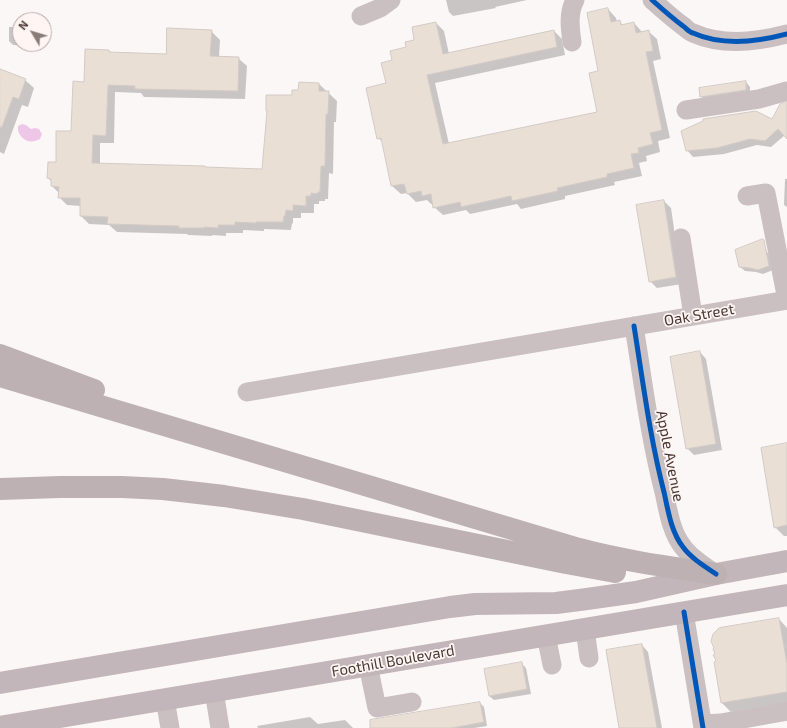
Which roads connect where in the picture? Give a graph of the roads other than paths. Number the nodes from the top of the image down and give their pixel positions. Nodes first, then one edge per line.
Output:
1 (391, 0) edge
2 (575, 0) edge
3 (652, 0) edge
4 (361, 16) dead end
5 (787, 34) edge
6 (572, 42) dead end
7 (787, 91) edge
8 (686, 110) dead end
9 (747, 196) dead end
10 (681, 238) dead end
11 (787, 300) edge
12 (693, 316) junction
13 (634, 326) junction
14 (0, 355) edge
15 (0, 376) edge
16 (247, 392) dead end
17 (346, 480) junction
18 (0, 489) edge
19 (787, 561) edge
20 (716, 574) junction
21 (787, 595) edge
22 (684, 612) junction
23 (585, 628) junction
24 (546, 635) junction
25 (589, 658) dead end
26 (368, 665) junction
27 (552, 665) dead end
28 (0, 683) edge
29 (214, 691) junction
30 (165, 700) junction
31 (412, 702) dead end
32 (787, 711) edge
33 (703, 726) edge
34 (3, 727) edge
35 (170, 728) edge
36 (220, 728) edge

1 - 4 street
2 - 6 street
3 - 5 street
7 - 8 street
9 - 11 street
10 - 12 street
11 - 12 street, Oak Street
12 - 13 street, Oak Street
13 - 16 street, Oak Street
13 - 20 street, Apple Avenue
14 - 17 highway
15 - 17 highway
17 - 20 highway
18 - 20 highway
19 - 20 main road
20 - 28 main road
21 - 22 main road, Foothill Boulevard
22 - 23 main road, Foothill Boulevard
22 - 33 street
23 - 24 main road, Foothill Boulevard
23 - 25 street
24 - 26 main road, Foothill Boulevard
24 - 27 street
26 - 29 main road, Foothill Boulevard
26 - 31 street
29 - 30 main road, Foothill Boulevard
29 - 36 street
30 - 34 main road, Foothill Boulevard
30 - 35 street
32 - 33 street

